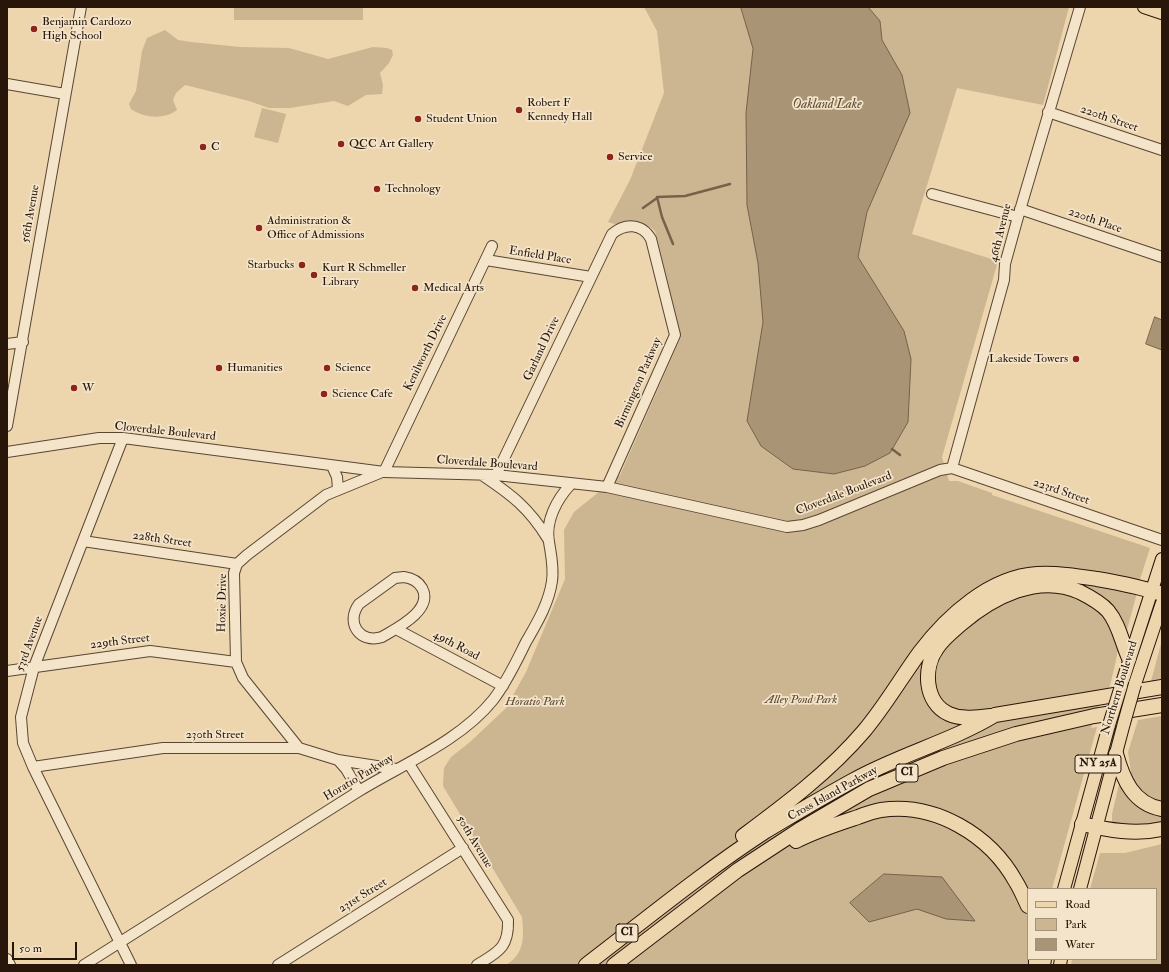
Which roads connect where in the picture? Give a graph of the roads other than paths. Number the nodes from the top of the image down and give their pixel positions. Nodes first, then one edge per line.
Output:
1 (81, 7) edge
2 (1080, 7) edge
3 (1144, 7) edge
4 (1162, 13) edge
5 (7, 84) edge
6 (65, 94) junction
7 (1048, 112) junction
8 (1162, 150) edge
9 (932, 194) dead end
10 (1019, 213) junction
11 (612, 234) joint
12 (492, 246) dead end
13 (1162, 257) edge
14 (486, 260) junction
15 (591, 277) junction
16 (23, 342) junction
17 (7, 344) edge
18 (7, 426) edge
19 (123, 438) junction
20 (7, 452) edge
21 (332, 466) junction
22 (952, 468) junction
23 (384, 472) junction
24 (482, 475) junction
25 (496, 475) junction
26 (571, 484) junction
27 (607, 487) junction
28 (338, 489) junction
29 (548, 540) junction
30 (1162, 540) edge
31 (83, 541) junction
32 (1162, 559) edge
33 (237, 564) junction
34 (1157, 592) edge
35 (1162, 602) edge
36 (396, 629) junction
37 (1129, 658) junction
38 (236, 662) junction
39 (34, 667) junction
40 (7, 671) edge
41 (503, 686) junction
42 (1162, 687) edge
43 (1157, 706) edge
44 (995, 715) junction
45 (299, 748) junction
46 (1116, 754) junction
47 (338, 760) junction
48 (409, 764) junction
49 (33, 768) junction
50 (396, 769) junction
51 (359, 792) junction
52 (1162, 809) edge
53 (1082, 824) junction
54 (1096, 827) junction
55 (1162, 829) edge
56 (463, 848) junction
57 (738, 870) junction
58 (1064, 888) edge
59 (1080, 888) edge
60 (668, 902) junction
61 (1027, 904) edge
62 (119, 943) junction
63 (7, 959) edge
64 (10, 965) edge
65 (84, 965) edge
66 (131, 965) edge
67 (278, 965) edge
68 (477, 965) edge
69 (586, 965) edge
70 (614, 965) edge

1 - 6 street, 56th Avenue
2 - 7 street, 46th Avenue
3 - 4 main road
5 - 6 street
6 - 16 street, 56th Avenue
7 - 8 street, 220th Street
7 - 10 street, 46th Avenue
9 - 10 street, 220th Place
10 - 13 street, 220th Place
10 - 22 street, 46th Avenue
11 - 15 street, Garland Drive
11 - 27 street, Birmington Parkway
12 - 14 street, Kenilworth Drive
14 - 15 street, Enfield Place
14 - 23 street, Kenilworth Drive
15 - 25 street, Garland Drive
16 - 17 street
16 - 18 street, 56th Avenue
19 - 20 street, Cloverdale Boulevard
19 - 21 street, Cloverdale Boulevard
19 - 31 street, 53rd Avenue
21 - 23 street, Cloverdale Boulevard
21 - 28 street
22 - 27 street, Cloverdale Boulevard
22 - 30 street, 223rd Street
23 - 24 street, Cloverdale Boulevard
23 - 28 street, Hoxie Drive
24 - 25 street, Cloverdale Boulevard
24 - 29 street, Horatio Parkway
25 - 26 street, Cloverdale Boulevard
26 - 27 street, Cloverdale Boulevard
26 - 29 street, Horatio Parkway
28 - 33 street, Hoxie Drive
29 - 41 street, Horatio Parkway
31 - 33 street, 228th Street
31 - 39 street, 53rd Avenue
32 - 34 main road, Northern Boulevard
33 - 38 street, Hoxie Drive
34 - 37 main road, Northern Boulevard
34 - 60 highway
35 - 46 main road, Northern Boulevard / NY 25A, bridge
36 - 36 street
36 - 41 street, 49th Road
37 - 44 highway
37 - 53 main road, Northern Boulevard / NY 25A, bridge
38 - 39 street, 229th Street
38 - 45 street, Hoxie Drive
39 - 40 street, 229th Street
39 - 49 street, 53rd Avenue
41 - 48 street, Horatio Parkway
42 - 44 highway, Cross Island Parkway / CI
43 - 57 highway, Cross Island Parkway / CI
44 - 60 highway, Cross Island Parkway / CI
45 - 47 street, 230th Street
45 - 49 street, 230th Street
46 - 52 highway
46 - 54 main road, Northern Boulevard / NY 25A
47 - 50 street, 230th Street
47 - 51 street
48 - 50 street, Horatio Parkway
48 - 56 street, 50th Avenue
49 - 62 street, 53rd Avenue
50 - 51 street, Horatio Parkway
51 - 62 street, Horatio Parkway
53 - 54 highway
53 - 58 main road, Northern Boulevard / NY 25A
54 - 55 highway
54 - 59 main road, Northern Boulevard / NY 25A
56 - 67 street, 231st Street
56 - 68 street, 50th Avenue
57 - 61 highway
57 - 70 highway, Cross Island Parkway / CI
60 - 69 highway, Cross Island Parkway / CI
62 - 65 street, Horatio Parkway
62 - 66 street, 53rd Avenue
63 - 64 street

